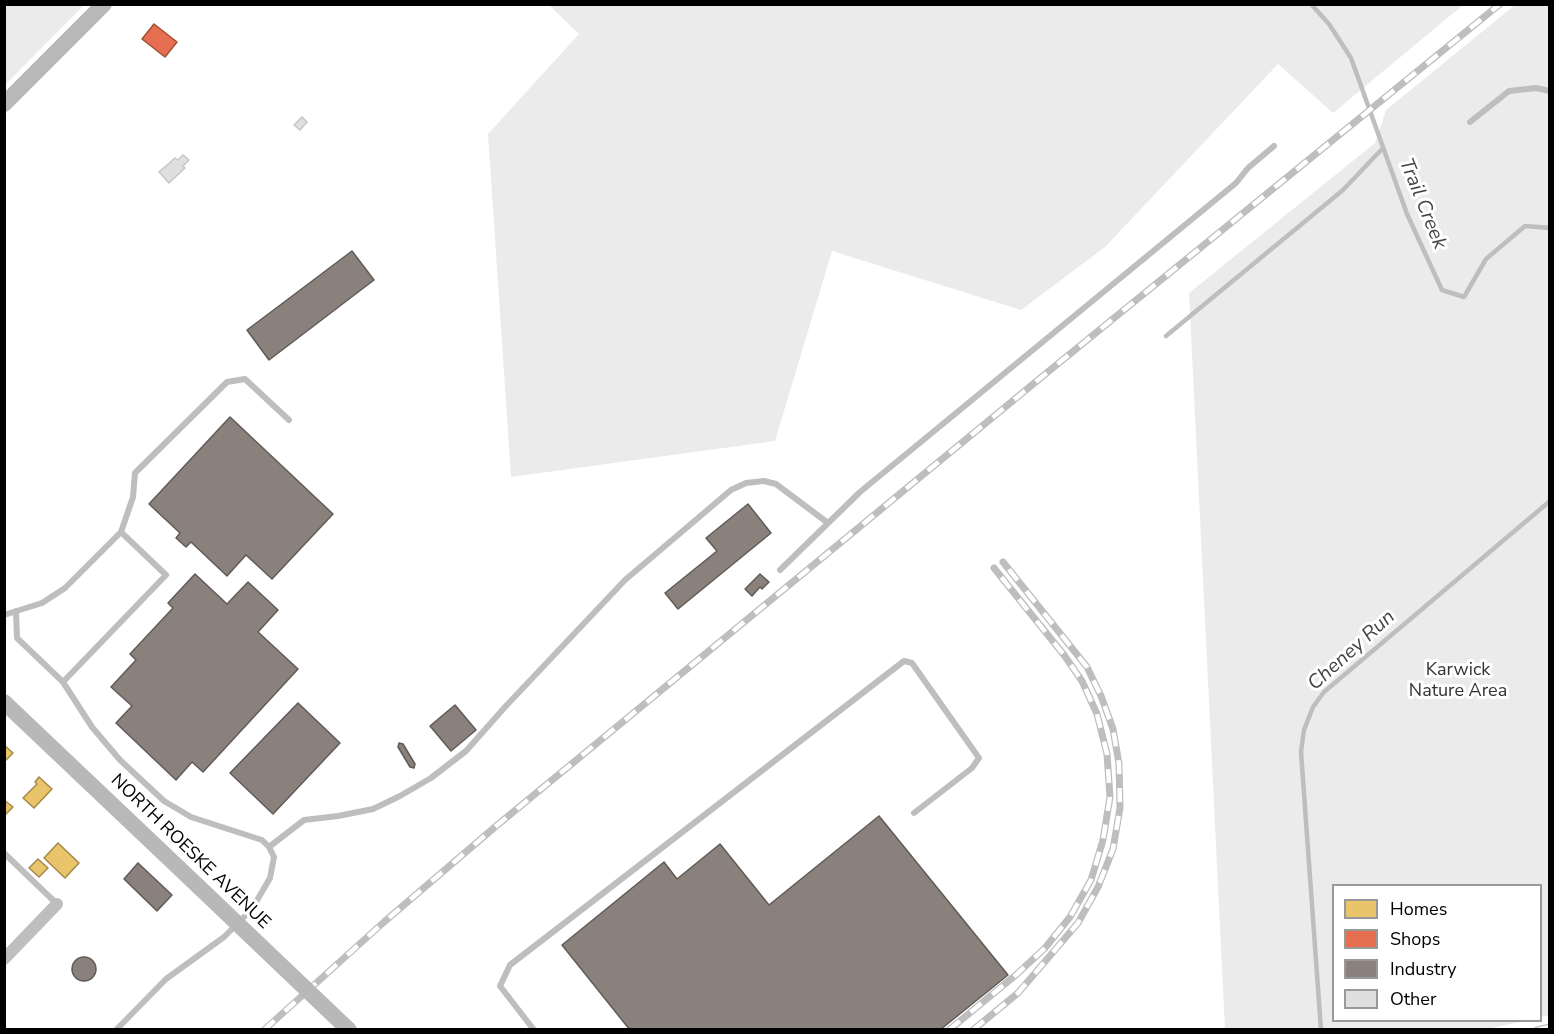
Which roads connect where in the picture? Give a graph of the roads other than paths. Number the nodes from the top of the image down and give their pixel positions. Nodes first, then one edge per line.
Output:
1 (104, 4) edge
2 (1550, 91) edge
3 (4, 104) edge
4 (1470, 122) dead end
5 (1274, 146) dead end
6 (289, 420) dead end
7 (828, 523) junction
8 (121, 532) junction
9 (780, 570) dead end
10 (16, 611) junction
11 (4, 615) edge
12 (63, 682) junction
13 (4, 702) edge
14 (914, 813) dead end
15 (269, 847) junction
16 (4, 853) edge
17 (57, 904) joint
18 (4, 959) edge
19 (116, 1029) edge
20 (349, 1029) edge
21 (534, 1029) edge

1 - 3 street
2 - 4 lane
5 - 7 lane
6 - 8 lane
7 - 9 lane
7 - 15 lane
8 - 10 lane
8 - 12 lane
10 - 11 lane
10 - 12 lane
12 - 15 lane
13 - 20 street, NORTH ROESKE AVENUE, bridge
14 - 21 lane
15 - 19 lane
16 - 17 lane
17 - 18 street

